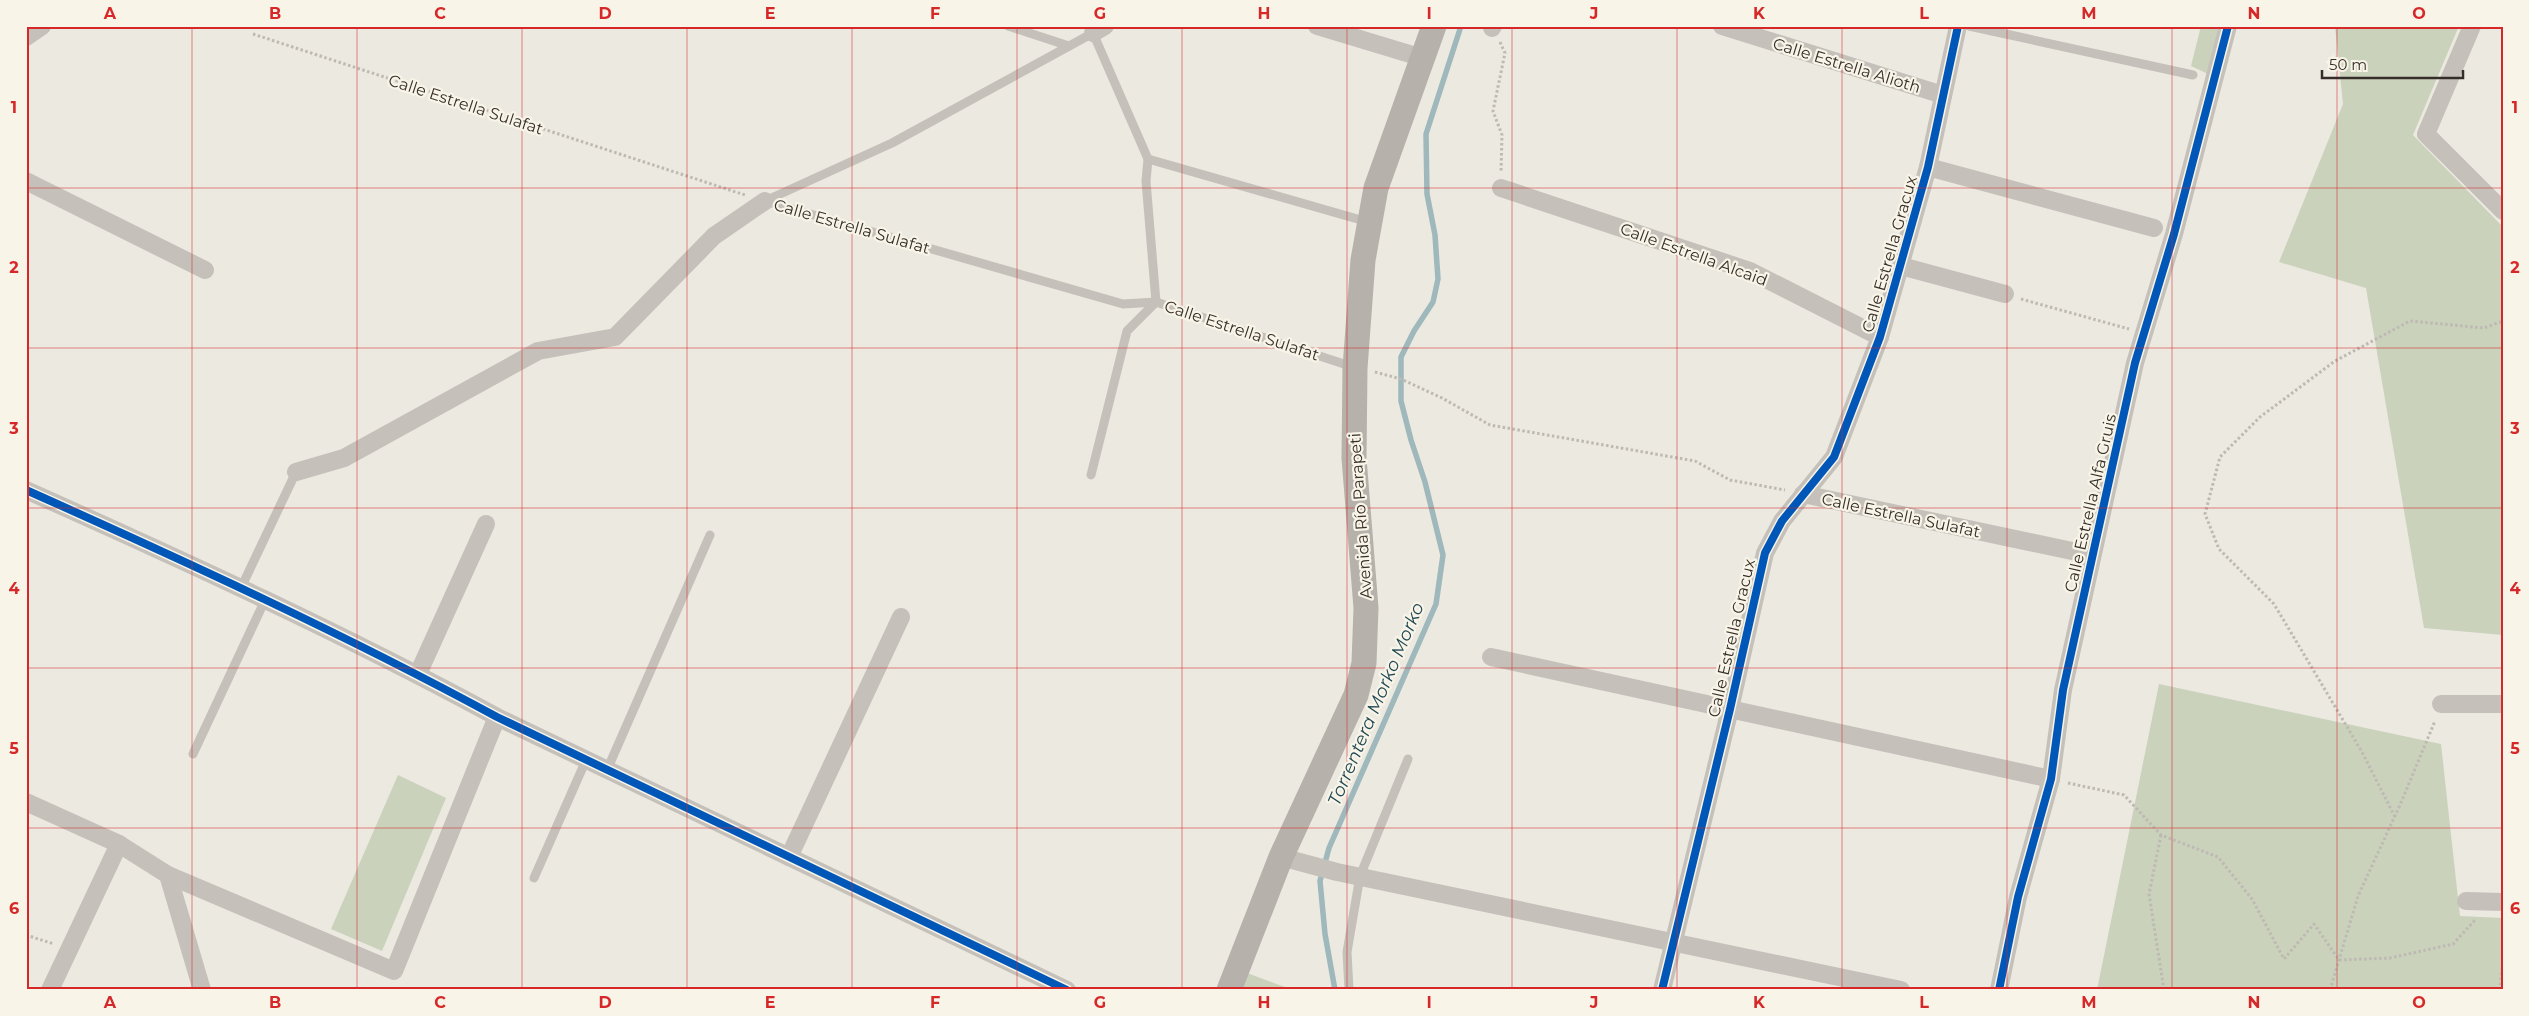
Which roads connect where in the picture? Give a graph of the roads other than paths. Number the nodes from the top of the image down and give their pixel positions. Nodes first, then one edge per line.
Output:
1 (1008, 26) edge
2 (1318, 26) edge
3 (1434, 26) edge
4 (1722, 26) edge
5 (1958, 26) edge
6 (1969, 26) edge
7 (2228, 26) edge
8 (2472, 26) edge
9 (1099, 30) edge
10 (1069, 46) junction
11 (1423, 58) junction
12 (2193, 75) dead end
13 (1943, 95) junction
14 (1148, 159) junction
15 (1928, 167) junction
16 (26, 181) edge
17 (1501, 188) road end
18 (766, 201) junction
19 (2503, 211) edge
20 (1368, 222) junction
21 (2154, 228) dead end
22 (1901, 266) junction
23 (204, 270) dead end
24 (2005, 294) road end
25 (1156, 302) junction
26 (1880, 337) junction
27 (1355, 368) junction
28 (296, 472) joint
29 (1091, 475) dead end
30 (26, 490) edge
31 (1802, 494) junction
32 (486, 524) dead end
33 (710, 534) dead end
34 (2091, 556) junction
35 (241, 588) junction
36 (265, 600) junction
37 (901, 617) dead end
38 (1491, 657) dead end
39 (418, 674) junction
40 (2441, 704) road end
41 (2503, 704) edge
42 (1730, 709) junction
43 (496, 717) junction
44 (194, 754) dead end
45 (1408, 759) dead end
46 (586, 760) junction
47 (607, 770) junction
48 (2050, 779) junction
49 (26, 802) edge
50 (119, 844) junction
51 (788, 857) junction
52 (1281, 857) junction
53 (168, 875) junction
54 (1360, 876) junction
55 (534, 878) dead end
56 (2466, 901) dead end
57 (2497, 902) edge
58 (1674, 941) junction
59 (50, 990) edge
60 (202, 990) edge
61 (1067, 990) edge
62 (1229, 990) edge
63 (1349, 990) edge
64 (1662, 990) edge
65 (1901, 990) edge
66 (1999, 990) edge

1 - 10 lane
2 - 11 street
3 - 11 main road, Avenida Río Parapeti
4 - 13 street, Calle Estrella Alioth
5 - 13 street, Calle Estrella Gracux
6 - 12 lane
7 - 34 street, Calle Estrella Alfa Gruis
8 - 19 street
9 - 10 lane
9 - 14 lane
10 - 18 lane
11 - 20 main road, Avenida Río Parapeti
13 - 15 street, Calle Estrella Gracux
14 - 20 lane
14 - 25 lane
15 - 21 street
15 - 22 street, Calle Estrella Gracux
16 - 23 street
17 - 26 street, Calle Estrella Alcaid
18 - 25 lane, Calle Estrella Sulafat
18 - 28 street
20 - 27 main road, Avenida Río Parapeti
22 - 24 street
22 - 26 street, Calle Estrella Gracux
25 - 27 lane, Calle Estrella Sulafat
25 - 29 lane
26 - 31 street, Calle Estrella Gracux
27 - 52 main road, Avenida Río Parapeti
28 - 35 lane
30 - 35 street
31 - 34 street, Calle Estrella Sulafat
31 - 42 street, Calle Estrella Gracux
32 - 39 street
33 - 47 lane
34 - 48 street, Calle Estrella Alfa Gruis
35 - 36 street
36 - 39 street
36 - 44 lane
37 - 51 street
38 - 42 street
39 - 43 street
40 - 41 street
42 - 48 street
42 - 58 street, Calle Estrella Gracux
43 - 46 street
43 - 53 street
45 - 54 lane
46 - 47 street
46 - 55 lane
47 - 51 street
48 - 66 street, Calle Estrella Alfa Gruis
49 - 50 street
50 - 53 street
50 - 59 street
51 - 61 street
52 - 54 street
52 - 62 main road, Avenida Río Parapeti
53 - 60 street
54 - 58 street
54 - 63 lane
56 - 57 street
58 - 64 street, Calle Estrella Gracux
58 - 65 street

